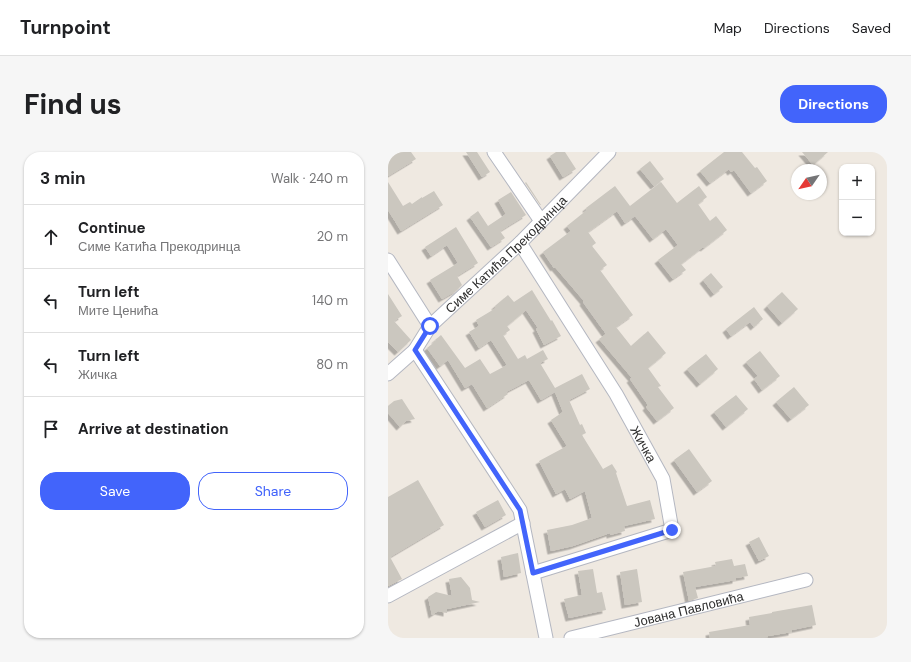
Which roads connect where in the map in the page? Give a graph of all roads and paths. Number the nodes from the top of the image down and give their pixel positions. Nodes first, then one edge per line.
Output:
1 (494, 152) edge
2 (609, 152) edge
3 (541, 221) junction
4 (520, 243) junction
5 (388, 260) edge
6 (430, 326) junction
7 (415, 350) junction
8 (388, 374) edge
9 (523, 523) junction
10 (533, 573) junction
11 (806, 580) dead end
12 (388, 596) edge
13 (546, 638) edge
14 (571, 638) edge

1 - 3 street
2 - 3 street, Симе Катића Прекодринца
3 - 4 street, Симе Катића Прекодринца
4 - 6 street, Симе Катића Прекодринца
4 - 10 street, Жичка
5 - 6 street
6 - 7 street, Симе Катића Прекодринца
7 - 8 street, Симе Катића Прекодринца
7 - 9 street
9 - 10 street
9 - 12 street
10 - 13 street
11 - 14 street, Јована Павловића

